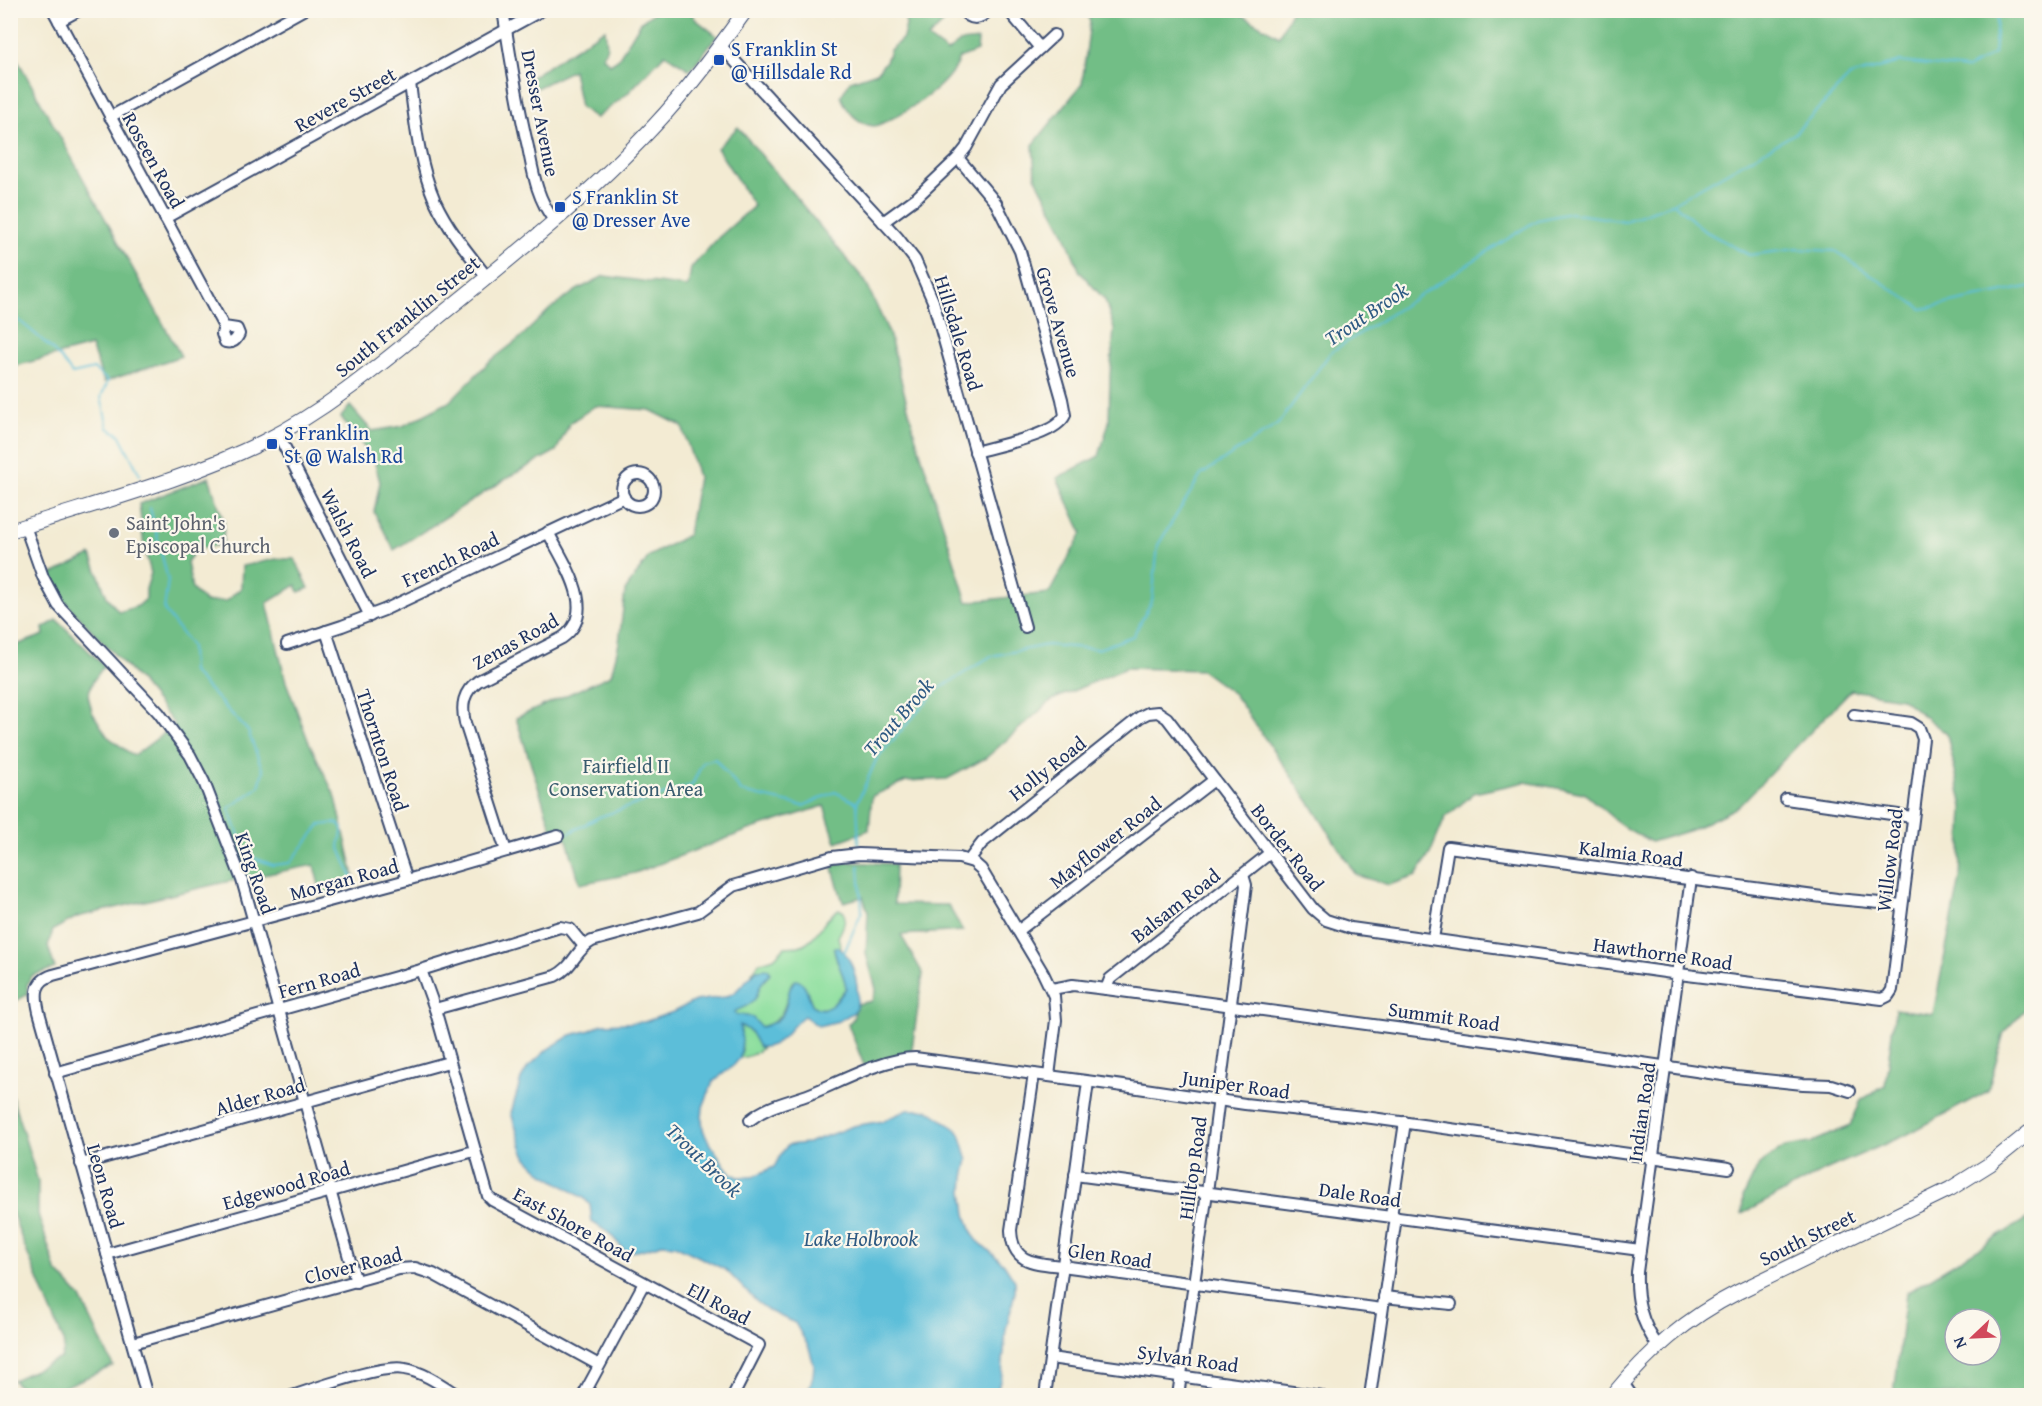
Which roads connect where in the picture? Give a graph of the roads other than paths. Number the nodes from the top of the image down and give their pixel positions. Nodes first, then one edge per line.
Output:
1 (53, 10) edge
2 (78, 10) edge
3 (303, 10) edge
4 (503, 10) edge
5 (542, 10) edge
6 (746, 10) edge
7 (963, 10) edge
8 (988, 10) edge
9 (1008, 10) edge
10 (59, 21) junction
11 (506, 30) junction
12 (1054, 35) dead end
13 (720, 45) junction
14 (1040, 48) junction
15 (410, 83) junction
16 (110, 117) junction
17 (958, 158) junction
18 (165, 218) junction
19 (554, 220) junction
20 (884, 222) junction
21 (487, 277) junction
22 (224, 327) dead end
23 (278, 434) junction
24 (975, 452) junction
25 (624, 497) dead end
26 (25, 526) junction
27 (10, 531) edge
28 (548, 532) junction
29 (370, 616) junction
30 (1025, 627) dead end
31 (326, 632) junction
32 (287, 644) dead end
33 (1154, 711) joint
34 (1854, 715) dead end
35 (1214, 780) junction
36 (1786, 799) dead end
37 (1912, 817) junction
38 (558, 836) dead end
39 (506, 851) junction
40 (1270, 853) junction
41 (969, 860) junction
42 (1243, 875) junction
43 (1691, 878) junction
44 (407, 880) junction
45 (1902, 905) junction
46 (254, 921) junction
47 (1018, 931) junction
48 (1433, 939) junction
49 (584, 946) junction
50 (421, 970) junction
51 (1679, 974) junction
52 (37, 986) joint
53 (1052, 989) junction
54 (1106, 989) junction
55 (1888, 996) joint
56 (1230, 1005) junction
57 (435, 1009) junction
58 (279, 1010) junction
59 (449, 1062) junction
60 (1666, 1066) junction
61 (56, 1073) junction
62 (1034, 1074) junction
63 (1049, 1076) junction
64 (1088, 1082) junction
65 (1850, 1091) dead end
66 (1219, 1101) junction
67 (303, 1103) junction
68 (750, 1120) dead end
69 (1405, 1122) junction
70 (2031, 1130) edge
71 (474, 1151) junction
72 (1653, 1158) junction
73 (81, 1164) junction
74 (1729, 1168) dead end
75 (1075, 1175) junction
76 (329, 1191) junction
77 (1207, 1192) junction
78 (1394, 1217) junction
79 (1640, 1250) junction
80 (107, 1254) junction
81 (1062, 1266) junction
82 (356, 1282) junction
83 (644, 1283) junction
84 (1193, 1284) junction
85 (1384, 1297) junction
86 (1451, 1304) dead end
87 (1382, 1309) junction
88 (133, 1342) junction
89 (1658, 1346) junction
90 (1050, 1358) junction
91 (599, 1365) junction
92 (1181, 1375) junction
93 (1623, 1383) junction
94 (147, 1395) edge
95 (292, 1395) edge
96 (459, 1395) edge
97 (583, 1395) edge
98 (733, 1395) edge
99 (1045, 1395) edge
100 (1178, 1395) edge
101 (1320, 1395) edge
102 (1370, 1395) edge
103 (1612, 1395) edge
104 (1632, 1395) edge

1 - 10 street, Roseen Road
2 - 10 street
3 - 16 street
4 - 11 street, Dresser Avenue
5 - 11 street, Revere Street
6 - 13 main road, South Franklin Street
7 - 8 street
9 - 14 street
10 - 16 street, Roseen Road
11 - 15 street, Revere Street
11 - 19 street, Dresser Avenue
12 - 14 street
13 - 19 main road, South Franklin Street
13 - 20 street, Hillsdale Road
14 - 17 street
15 - 18 street, Revere Street
15 - 21 street
16 - 18 street, Roseen Road
17 - 20 street
17 - 24 street, Grove Avenue
18 - 22 street, Roseen Road
19 - 21 main road, South Franklin Street
20 - 24 street, Hillsdale Road
21 - 23 main road, South Franklin Street
23 - 26 main road, South Franklin Street
23 - 29 street, Walsh Road
24 - 30 street, Hillsdale Road
25 - 28 street, French Road
26 - 27 main road, South Franklin Street
26 - 46 street, King Road
28 - 29 street, French Road
28 - 39 street, Zenas Road
29 - 31 street, French Road
31 - 32 street, French Road
31 - 44 street, Thornton Road
33 - 35 street, Border Road
33 - 41 street, Holly Road
34 - 37 street, Willow Road
35 - 40 street, Border Road
35 - 47 street, Mayflower Road
36 - 37 street
37 - 45 street, Willow Road
38 - 39 street, Morgan Road
39 - 44 street, Morgan Road
40 - 42 street, Balsam Road
40 - 48 street, Border Road
41 - 47 street
41 - 49 street
42 - 54 street, Balsam Road
42 - 56 street, Hilltop Road
43 - 45 street, Kalmia Road
43 - 48 street, Kalmia Road
43 - 51 street, Indian Road
44 - 46 street, Morgan Road
45 - 55 street, Willow Road
46 - 52 street, Morgan Road
46 - 58 street, King Road
47 - 53 street
48 - 51 street, Hawthorne Road
49 - 50 street, Fern Road
49 - 57 street
50 - 57 street, East Shore Road
50 - 58 street, Fern Road
51 - 55 street, Hawthorne Road
51 - 60 street, Indian Road
52 - 61 street, Leon Road
53 - 54 street, Summit Road
53 - 63 street
54 - 56 street, Summit Road
56 - 60 street, Summit Road
56 - 66 street, Hilltop Road
57 - 59 street, East Shore Road
58 - 61 street, Fern Road
58 - 67 street, King Road
59 - 67 street, Alder Road
59 - 71 street, East Shore Road
60 - 65 street, Summit Road
60 - 72 street, Indian Road
61 - 73 street, Leon Road
62 - 63 street, Juniper Road
62 - 68 street, Juniper Road
62 - 81 street, Glen Road
63 - 64 street, Juniper Road
64 - 66 street, Juniper Road
64 - 75 street
66 - 69 street, Juniper Road
66 - 77 street, Hilltop Road
67 - 73 street, Alder Road
67 - 76 street, King Road
69 - 72 street, Juniper Road
69 - 78 street
70 - 89 main road, South Street
71 - 76 street, Edgewood Road
71 - 83 street, East Shore Road
72 - 74 street, Juniper Road
72 - 79 street, Indian Road
73 - 80 street, Leon Road
75 - 77 street, Dale Road
75 - 81 street
76 - 80 street, Edgewood Road
76 - 82 street, King Road
77 - 78 street, Dale Road
77 - 84 street, Hilltop Road
78 - 79 street, Dale Road
78 - 85 street
79 - 89 street, Indian Road
80 - 88 street, Leon Road
81 - 84 street, Glen Road
81 - 90 street
82 - 88 street, Clover Road
82 - 91 street, Clover Road
83 - 91 street, East Shore Road
83 - 98 street, Ell Road
84 - 87 street, Glen Road
84 - 92 street, Hilltop Road
85 - 86 street
85 - 87 street
87 - 102 street
88 - 94 street, Leon Road
89 - 93 main road, South Street
90 - 92 street, Sylvan Road
90 - 99 street
91 - 97 street, East Shore Road
92 - 100 street, Hilltop Road
92 - 101 street, Sylvan Road
93 - 103 main road, South Street
93 - 104 street
95 - 96 street

